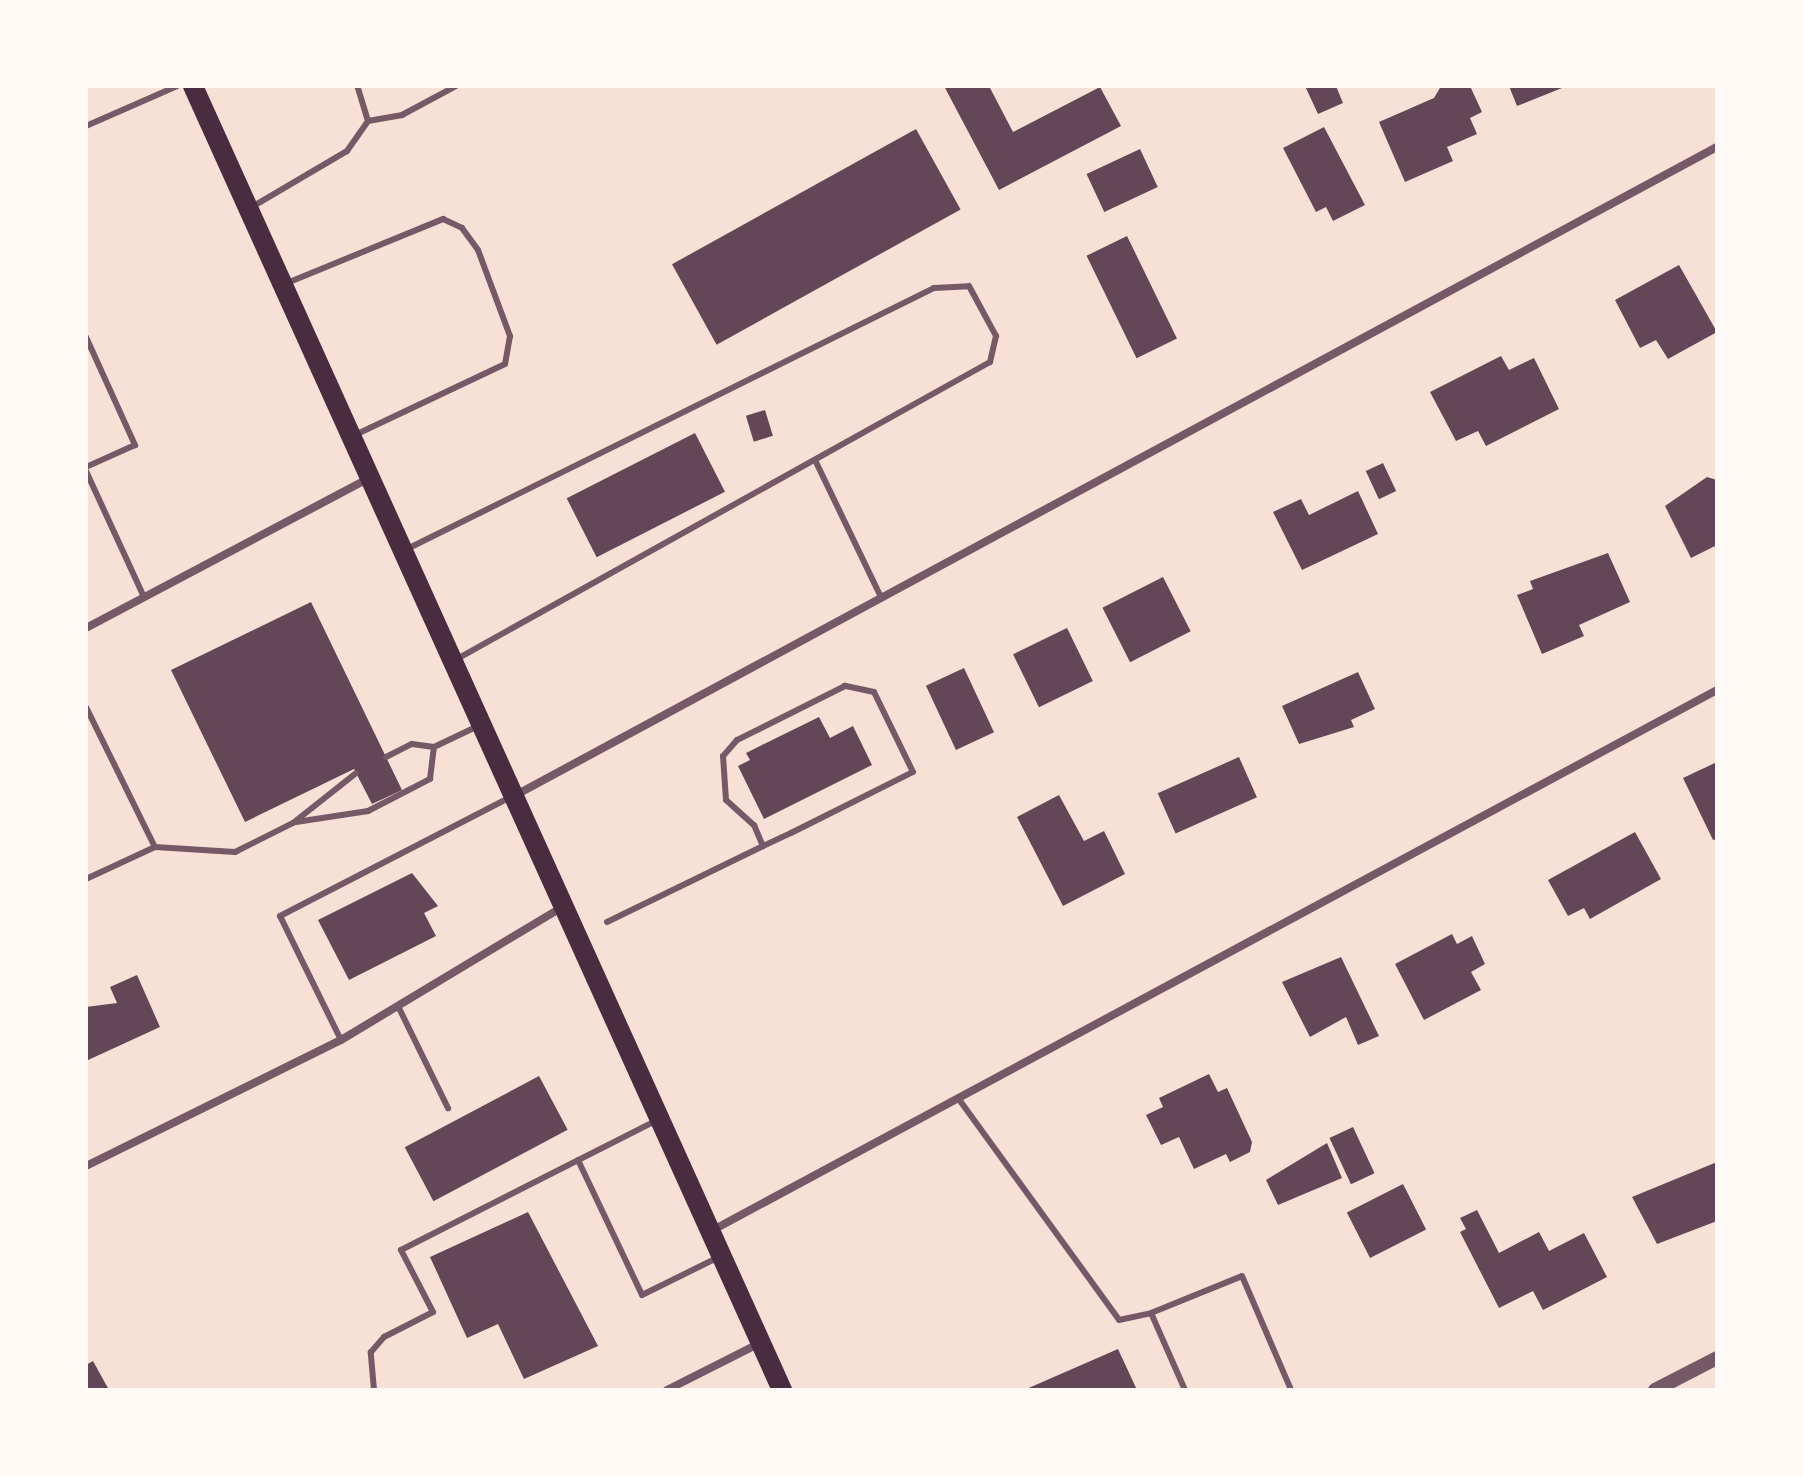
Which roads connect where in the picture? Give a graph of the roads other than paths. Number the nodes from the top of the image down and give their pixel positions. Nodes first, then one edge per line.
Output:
1 (177, 86) edge
2 (193, 86) edge
3 (357, 86) edge
4 (456, 86) edge
5 (368, 121) junction
6 (86, 126) edge
7 (1717, 147) edge
8 (249, 209) junction
9 (283, 285) junction
10 (86, 337) edge
11 (352, 437) junction
12 (815, 460) junction
13 (86, 469) edge
14 (369, 477) junction
15 (403, 551) junction
16 (144, 597) junction
17 (881, 597) junction
18 (86, 628) edge
19 (452, 661) junction
20 (1717, 690) edge
21 (86, 707) edge
22 (481, 725) junction
23 (434, 747) junction
24 (386, 757) dead end
25 (356, 773) dead end
26 (513, 796) junction
27 (293, 823) junction
28 (763, 846) junction
29 (155, 847) junction
30 (86, 879) edge
31 (565, 905) junction
32 (607, 922) dead end
33 (398, 1006) junction
34 (341, 1040) junction
35 (958, 1098) junction
36 (448, 1108) dead end
37 (662, 1118) junction
38 (578, 1160) junction
39 (86, 1166) edge
40 (713, 1230) junction
41 (723, 1255) junction
42 (1151, 1313) junction
43 (759, 1344) junction
44 (1717, 1358) edge
45 (374, 1390) edge
46 (667, 1390) edge
47 (782, 1390) edge
48 (1185, 1390) edge
49 (1291, 1390) edge
50 (1655, 1390) edge

1 - 6 lane
2 - 8 main road
3 - 5 lane
4 - 5 lane
5 - 8 lane
7 - 17 street
8 - 9 main road
9 - 11 main road
9 - 11 lane
10 - 13 lane
11 - 14 main road
12 - 15 lane
12 - 17 lane
12 - 19 lane
13 - 16 lane
14 - 15 main road
14 - 16 street
15 - 19 main road
16 - 18 street
17 - 26 street
19 - 22 main road
20 - 35 street
21 - 29 lane
22 - 23 lane
22 - 26 main road
23 - 24 lane
23 - 27 lane
25 - 27 lane
26 - 31 main road
26 - 34 lane
27 - 29 lane
28 - 28 lane
28 - 32 lane
29 - 30 lane
31 - 33 street
31 - 37 main road
33 - 34 street
33 - 36 lane
34 - 39 street
35 - 40 street
35 - 42 lane
37 - 38 lane
37 - 40 main road
38 - 41 lane
38 - 45 lane
40 - 41 main road
41 - 43 main road
42 - 48 lane
42 - 49 lane
43 - 46 street
43 - 47 main road
44 - 50 street

